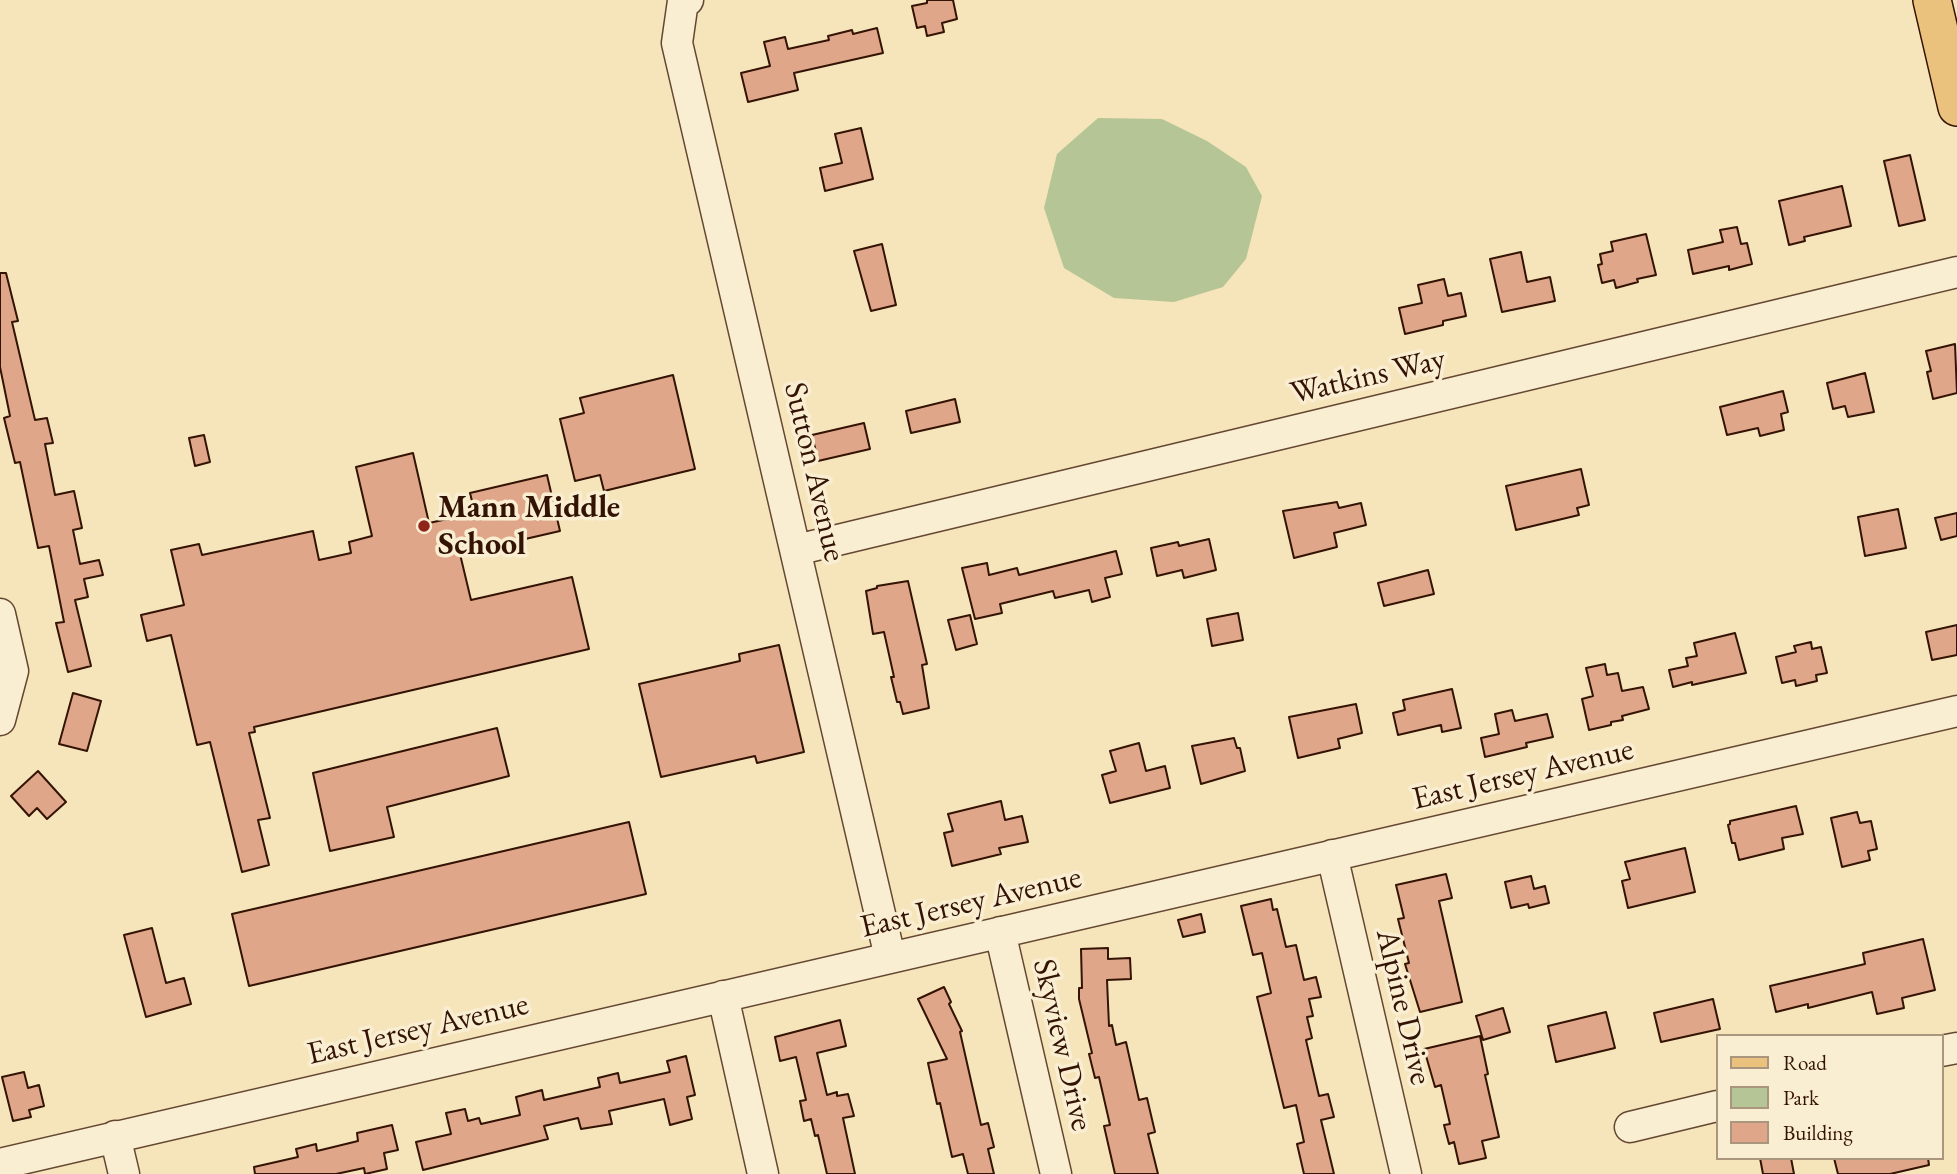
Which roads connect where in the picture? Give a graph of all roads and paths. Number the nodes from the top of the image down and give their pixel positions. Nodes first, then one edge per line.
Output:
1 (1932, 0) edge
2 (685, 1) edge
3 (1957, 107) edge
4 (1957, 272) edge
5 (796, 550) junction
6 (0, 614) edge
7 (1957, 711) edge
8 (0, 720) edge
9 (1332, 855) junction
10 (1000, 932) junction
11 (890, 957) junction
12 (723, 996) junction
13 (1716, 1106) edge
14 (1629, 1127) dead end
15 (115, 1136) junction
16 (0, 1164) edge
17 (124, 1174) edge
18 (763, 1174) edge
19 (1056, 1174) edge
20 (1406, 1174) edge

1 - 3 main road
2 - 5 street, Sutton Avenue
4 - 5 street, Watkins Way
5 - 11 street, Sutton Avenue
6 - 8 street
7 - 9 street, East Jersey Avenue
9 - 10 street, East Jersey Avenue
9 - 20 street, Alpine Drive
10 - 11 street, East Jersey Avenue
10 - 19 street, Skyview Drive
11 - 12 street, East Jersey Avenue
12 - 15 street, East Jersey Avenue
12 - 18 street
13 - 14 street
15 - 16 street, East Jersey Avenue
15 - 17 street

